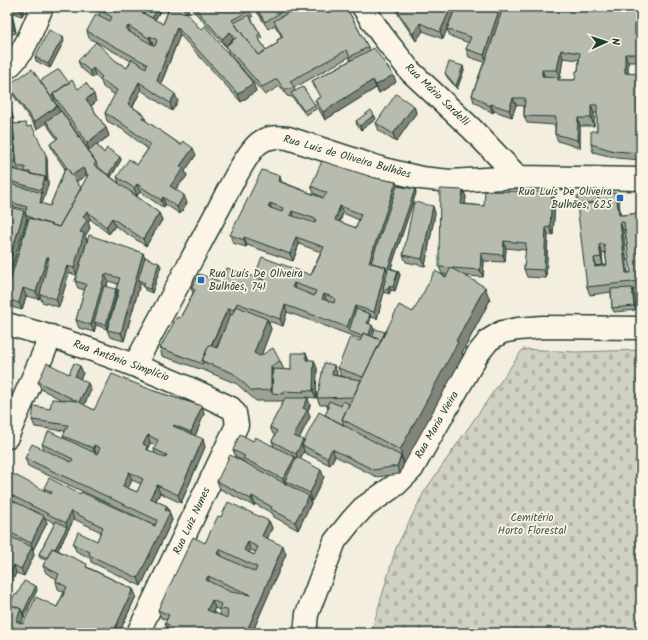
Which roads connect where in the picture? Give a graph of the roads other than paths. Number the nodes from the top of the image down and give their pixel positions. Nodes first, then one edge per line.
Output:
1 (42, 7) edge
2 (363, 7) edge
3 (7, 68) edge
4 (518, 177) junction
5 (641, 179) edge
6 (7, 324) edge
7 (641, 328) edge
8 (51, 336) junction
9 (135, 364) junction
10 (231, 408) joint
11 (7, 437) edge
12 (138, 633) edge
13 (305, 633) edge

1 - 3 street
2 - 4 street, Rua Mário Sardelli
4 - 5 street, Rua Luis de Oliveira Bulhões
4 - 9 street, Rua Luis de Oliveira Bulhões
6 - 8 street, Rua Antônio Simplício
7 - 13 street, Rua Maria Vieira
8 - 9 street, Rua Antônio Simplício
8 - 11 street
9 - 10 street, Rua Antônio Simplício
10 - 12 street, Rua Luiz Nunes

